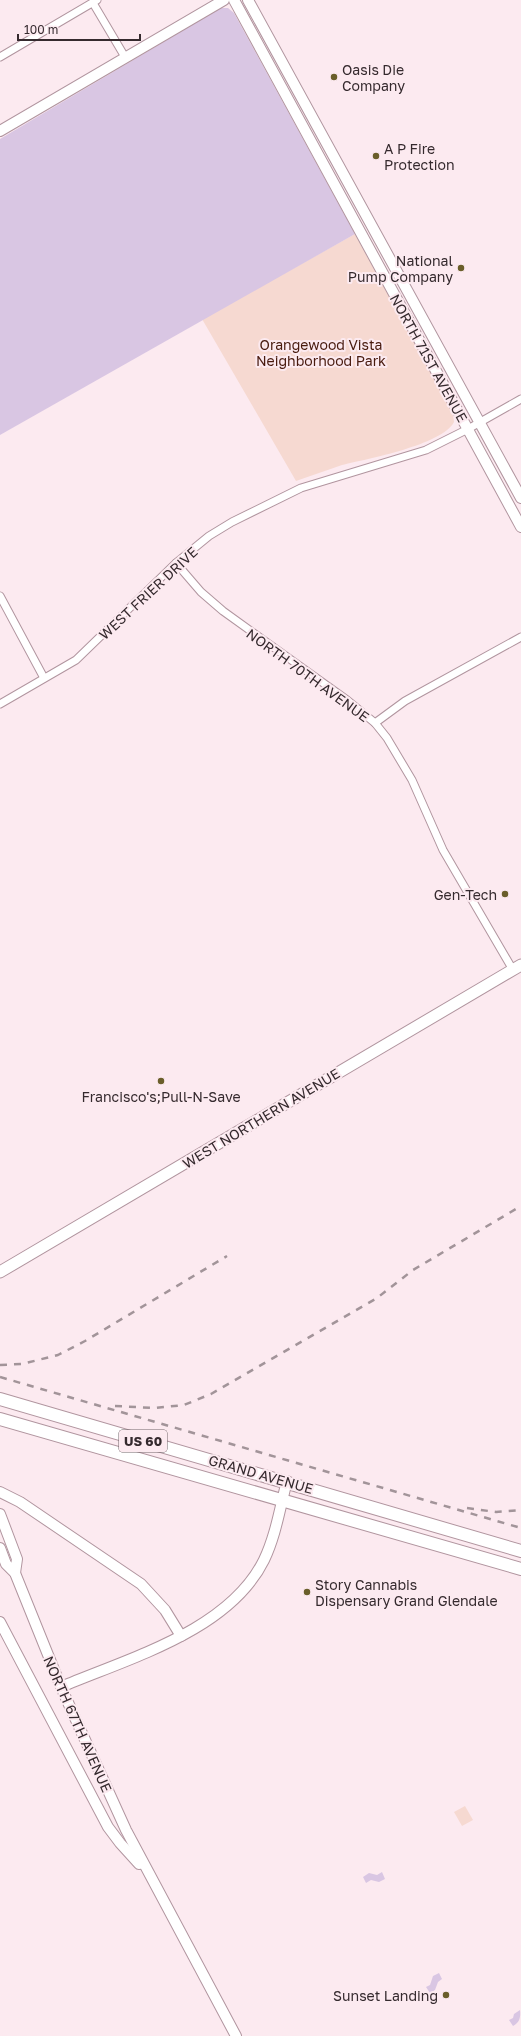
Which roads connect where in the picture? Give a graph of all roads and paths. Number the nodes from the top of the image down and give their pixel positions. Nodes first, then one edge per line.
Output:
1 (224, 0) edge
2 (234, 0) edge
3 (248, 0) edge
4 (95, 1) edge
5 (0, 57) edge
6 (125, 57) junction
7 (0, 131) edge
8 (427, 326) junction
9 (415, 332) junction
10 (521, 398) edge
11 (480, 422) junction
12 (468, 429) junction
13 (520, 497) edge
14 (508, 503) junction
15 (521, 527) edge
16 (176, 563) junction
17 (0, 596) edge
18 (521, 637) edge
19 (44, 678) junction
20 (0, 704) edge
21 (375, 723) junction
22 (517, 967) edge
23 (0, 1272) edge
24 (0, 1399) edge
25 (0, 1419) edge
26 (287, 1481) junction
27 (0, 1492) edge
28 (282, 1499) junction
29 (0, 1514) edge
30 (0, 1548) edge
31 (516, 1549) edge
32 (506, 1564) junction
33 (521, 1569) edge
34 (15, 1573) junction
35 (0, 1622) edge
36 (181, 1636) junction
37 (61, 1687) junction
38 (147, 1872) junction
39 (236, 2036) edge

1 - 6 main road
2 - 9 main road, NORTH 71ST AVENUE
3 - 8 main road, NORTH 71ST AVENUE
4 - 5 street
4 - 6 street
6 - 7 main road
8 - 9 main road
8 - 11 main road, NORTH 71ST AVENUE
9 - 12 main road, NORTH 71ST AVENUE
10 - 11 street, WEST FRIER DRIVE
11 - 12 street, WEST FRIER DRIVE
11 - 13 main road, NORTH 71ST AVENUE
12 - 14 main road, NORTH 71ST AVENUE
12 - 16 street, WEST FRIER DRIVE
13 - 14 main road
14 - 15 main road, NORTH 71ST AVENUE
16 - 19 street, WEST FRIER DRIVE
16 - 21 street, NORTH 70TH AVENUE
17 - 19 street
18 - 21 street
19 - 20 street, WEST FRIER DRIVE
21 - 22 street, NORTH 70TH AVENUE
22 - 23 main road, WEST NORTHERN AVENUE
24 - 26 highway, GRAND AVENUE / US 60
25 - 28 highway, GRAND AVENUE / US 60
26 - 28 main road
26 - 31 highway, GRAND AVENUE / US 60
27 - 36 main road
28 - 32 highway, GRAND AVENUE / US 60
28 - 36 main road
29 - 34 main road, NORTH 67TH AVENUE
30 - 34 main road, NORTH 67TH AVENUE
31 - 32 highway
32 - 33 highway, GRAND AVENUE / US 60
34 - 37 main road, NORTH 67TH AVENUE
35 - 38 main road, NORTH 67TH AVENUE
36 - 37 main road
37 - 38 main road, NORTH 67TH AVENUE
38 - 39 main road, NORTH 67TH AVENUE

